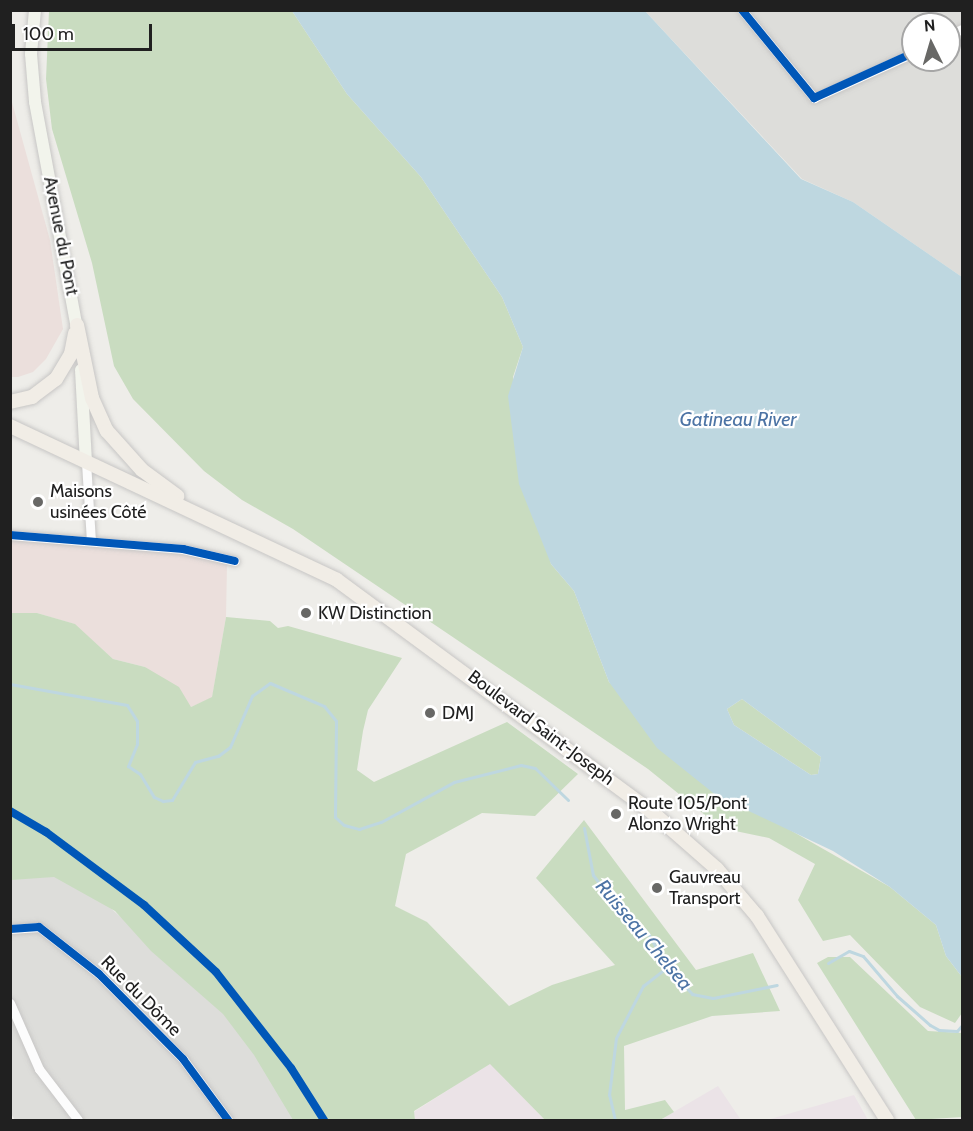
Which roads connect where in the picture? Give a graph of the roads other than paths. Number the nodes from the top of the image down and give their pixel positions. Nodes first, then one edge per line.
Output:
1 (35, 10) edge
2 (742, 10) edge
3 (901, 58) edge
4 (77, 325) junction
5 (10, 402) edge
6 (10, 426) edge
7 (86, 462) junction
8 (10, 535) edge
9 (91, 541) junction
10 (274, 548) junction
11 (235, 561) dead end
12 (10, 929) edge
13 (10, 1003) edge
14 (78, 1120) edge
15 (228, 1120) edge
16 (887, 1120) edge

1 - 4 main road, Avenue du Pont
2 - 3 street
4 - 5 main road
4 - 7 main road, Avenue du Pont
4 - 10 main road
6 - 7 main road, Boulevard Saint-Joseph
7 - 9 street
7 - 10 main road, Boulevard Saint-Joseph
8 - 9 street
9 - 11 street
10 - 16 main road, Boulevard Saint-Joseph
12 - 15 street, Rue du Dôme
13 - 14 street

